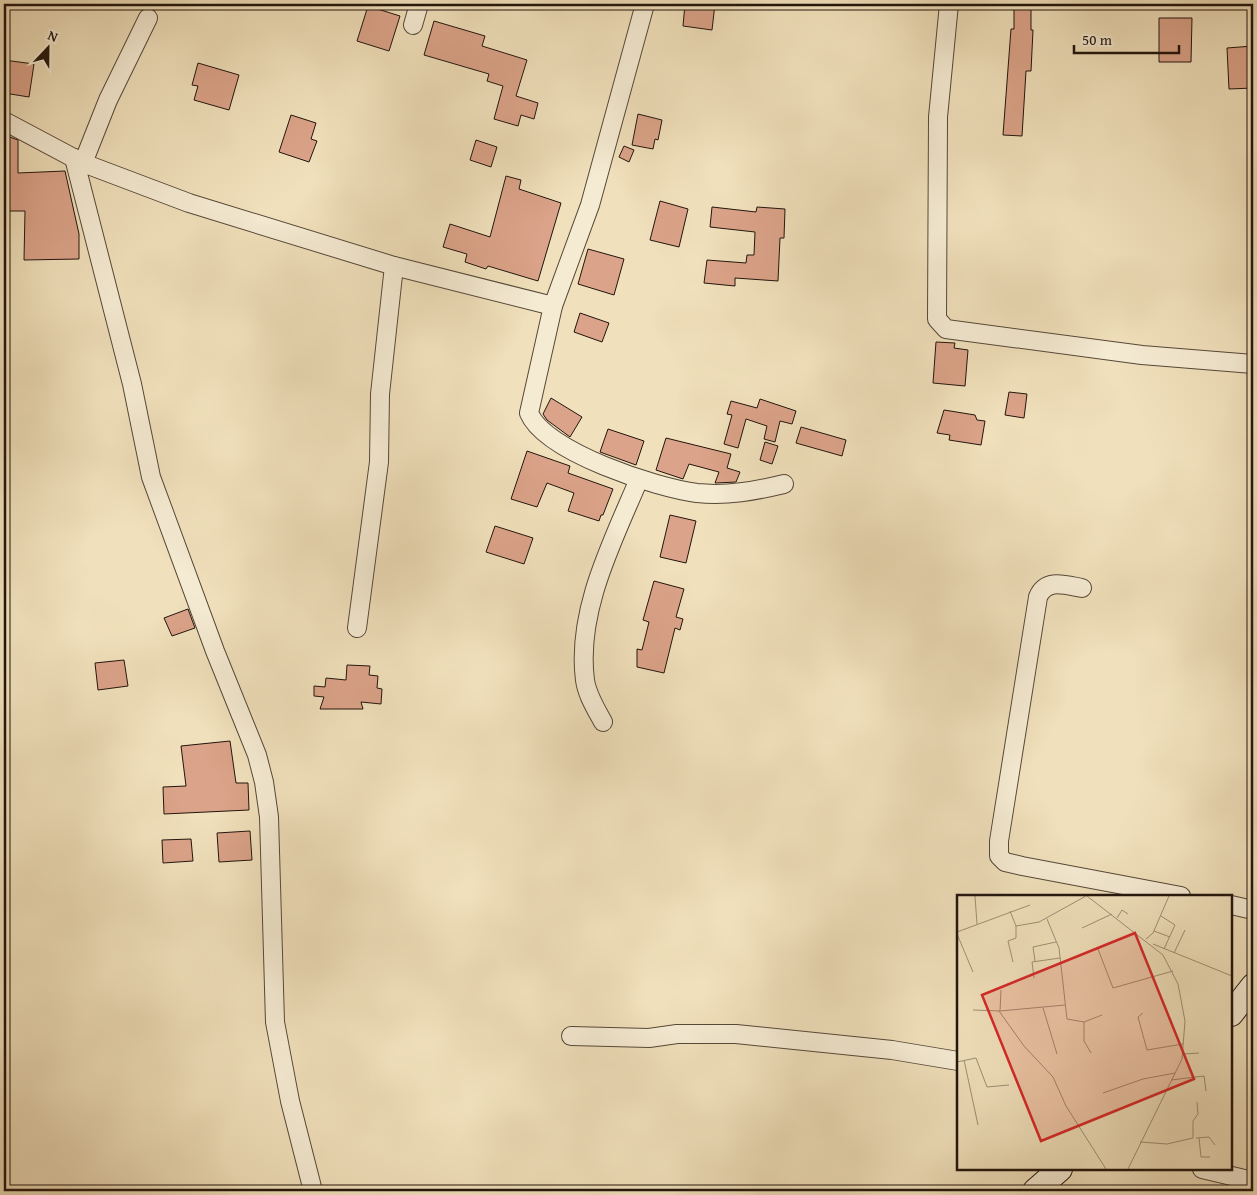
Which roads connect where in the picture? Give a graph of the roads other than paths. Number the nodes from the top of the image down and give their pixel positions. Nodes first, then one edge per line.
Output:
1 (418, 4) edge
2 (645, 4) edge
3 (949, 4) edge
4 (148, 18) dead end
5 (412, 25) dead end
6 (4, 121) edge
7 (79, 160) junction
8 (394, 266) junction
9 (553, 306) junction
10 (1253, 364) edge
11 (639, 479) junction
12 (784, 484) dead end
13 (1082, 588) dead end
14 (357, 628) dead end
15 (603, 722) dead end
16 (1175, 895) edge
17 (1232, 905) edge
18 (1253, 910) edge
19 (1253, 987) edge
20 (1232, 1013) edge
21 (571, 1036) dead end
22 (957, 1061) edge
23 (1059, 1170) edge
24 (1206, 1170) edge
25 (1253, 1181) edge
26 (313, 1191) edge
27 (1035, 1191) edge

1 - 5 street
2 - 9 street
3 - 10 street
4 - 7 street
6 - 7 street
7 - 8 street
7 - 26 street
8 - 9 street
8 - 14 street
9 - 11 street
11 - 12 street
11 - 15 street
13 - 16 street
17 - 18 street
19 - 20 main road
21 - 22 street
23 - 27 main road
24 - 25 street

